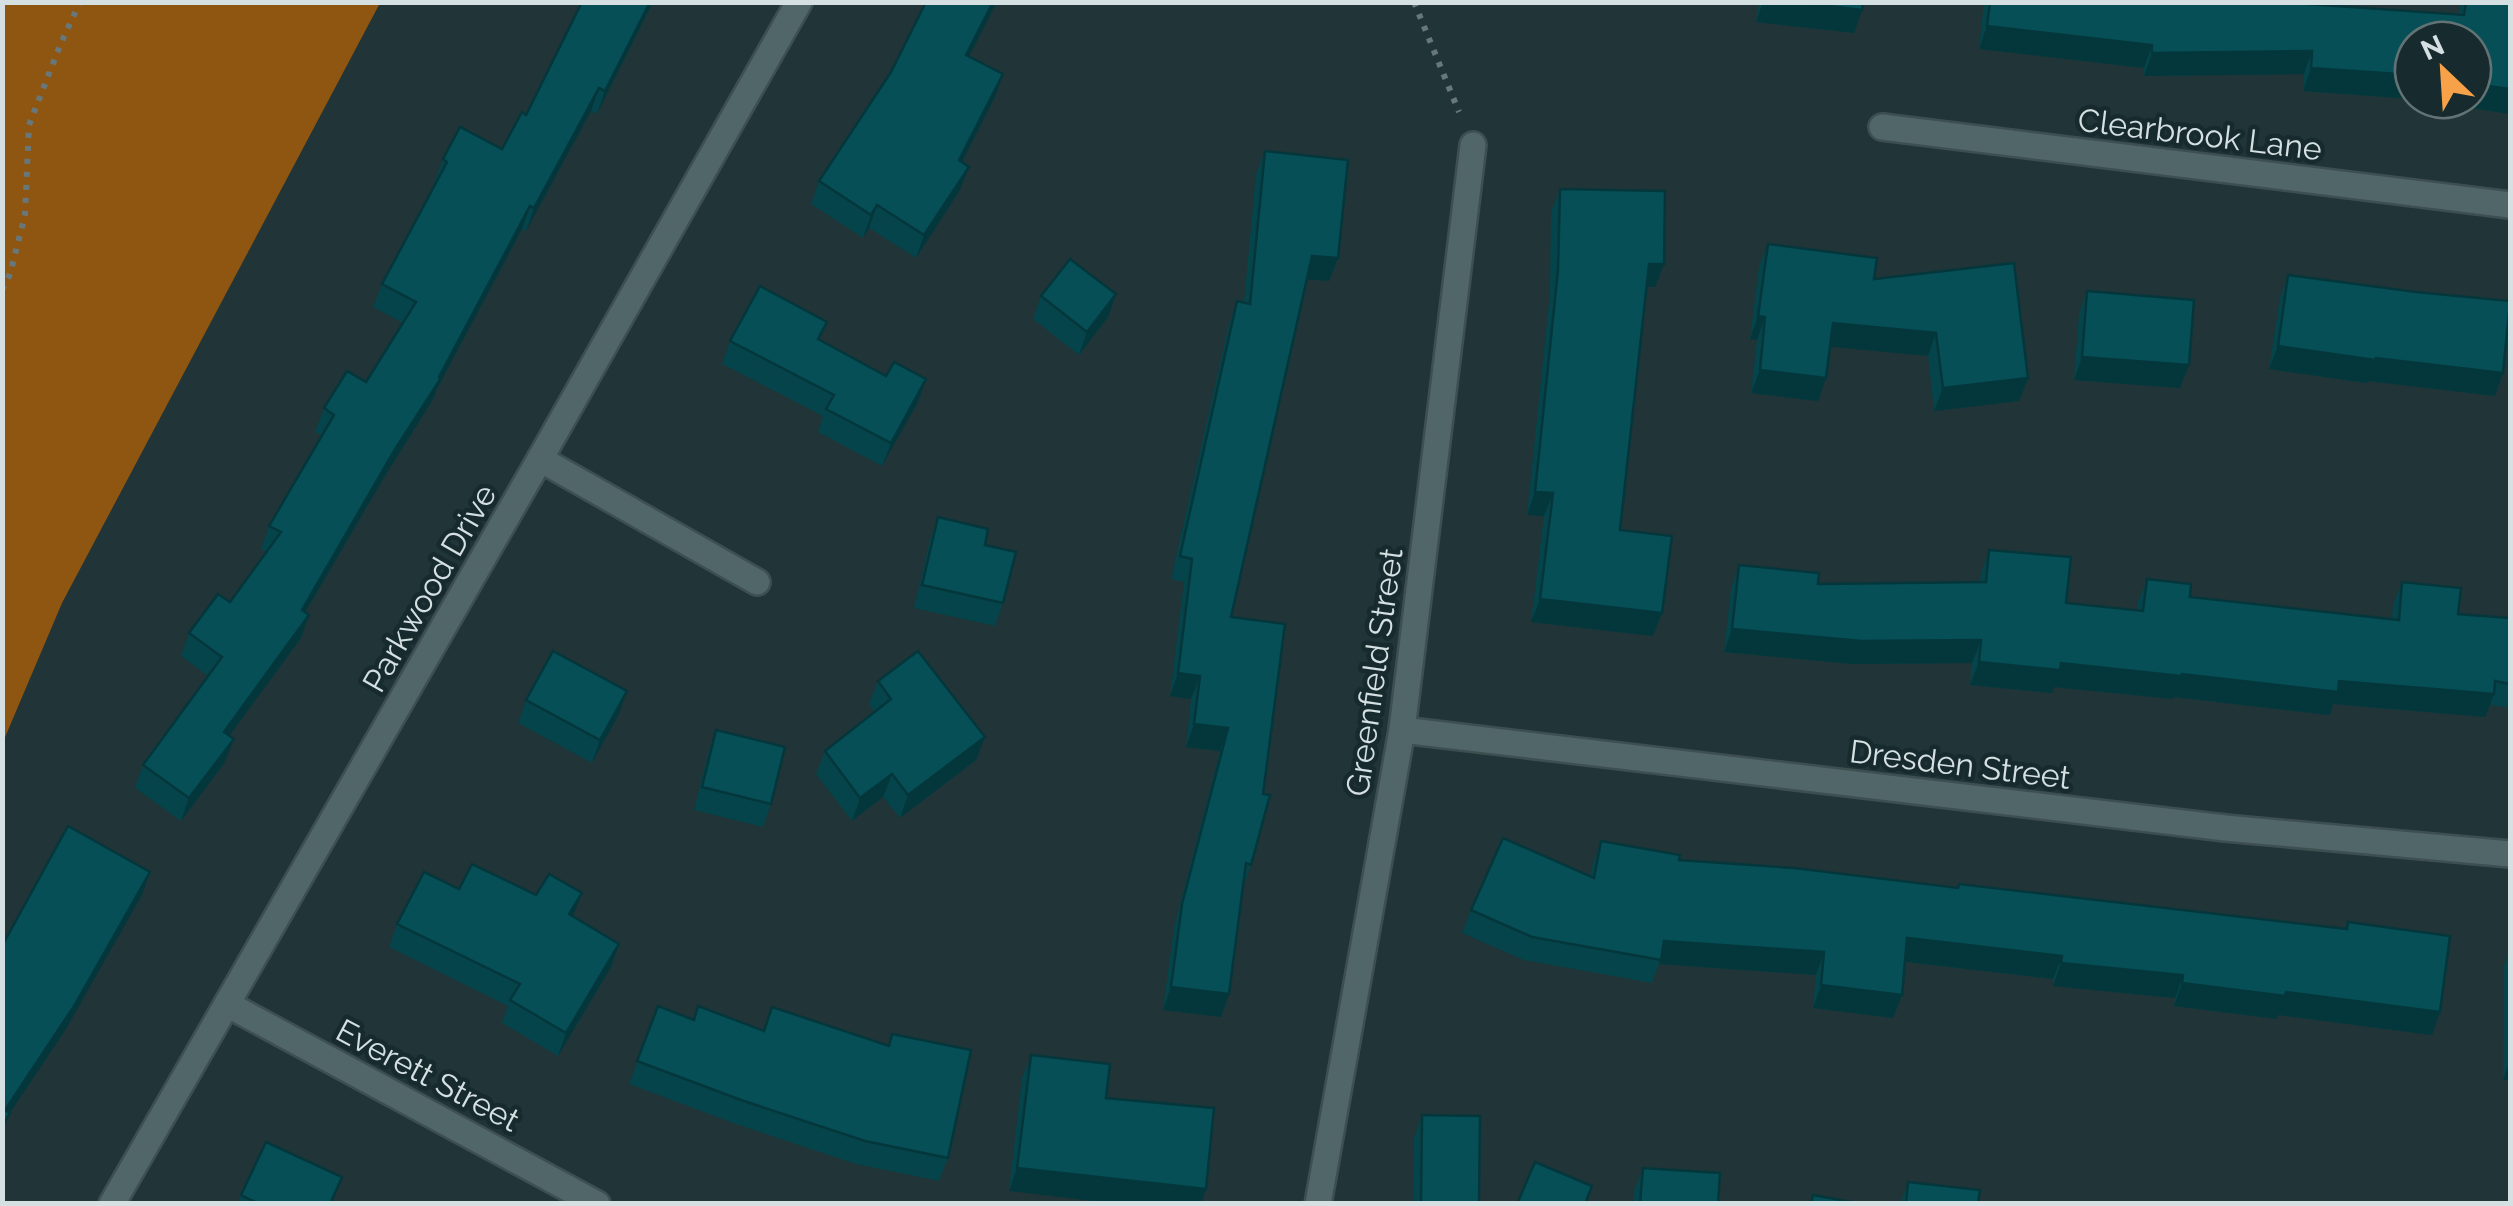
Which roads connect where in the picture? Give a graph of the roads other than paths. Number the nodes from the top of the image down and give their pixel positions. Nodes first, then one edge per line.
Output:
1 (799, 2) edge
2 (1882, 127) dead end
3 (1473, 145) road end
4 (2510, 205) edge
5 (540, 459) junction
6 (757, 582) dead end
7 (1402, 730) junction
8 (2510, 854) edge
9 (227, 1004) junction
10 (112, 1204) edge
11 (597, 1204) edge
12 (1318, 1204) edge

1 - 5 street, Parkwood Drive
2 - 4 street, Clearbrook Lane
3 - 7 street, Greenfield Street
5 - 6 street
5 - 9 street, Parkwood Drive
7 - 8 street, Dresden Street
7 - 12 street, Greenfield Street
9 - 10 street, Parkwood Drive
9 - 11 street, Everett Street

